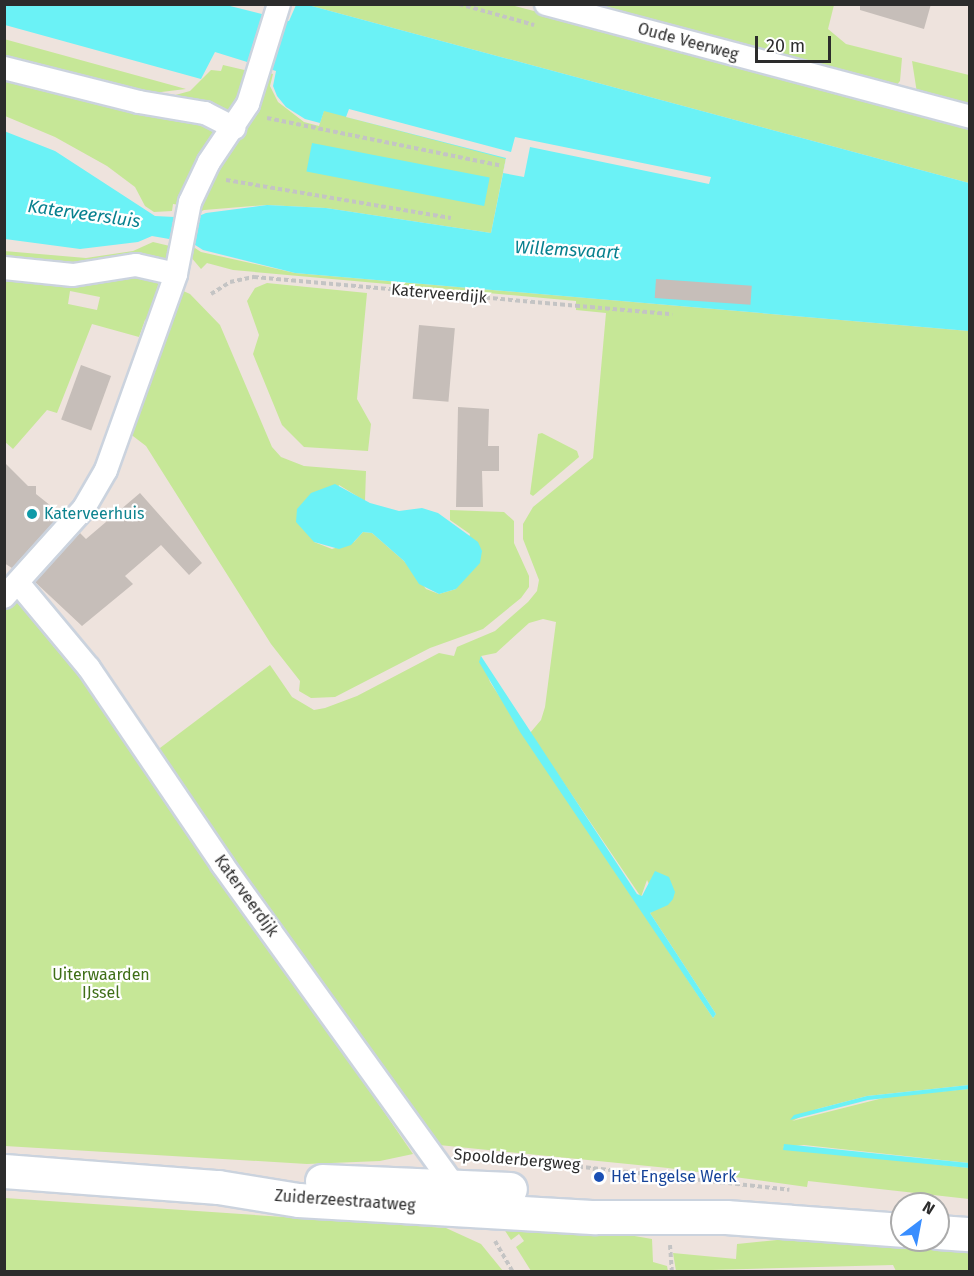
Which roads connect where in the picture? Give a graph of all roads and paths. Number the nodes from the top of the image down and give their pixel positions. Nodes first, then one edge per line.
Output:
1 (546, 4) edge
2 (277, 9) edge
3 (4, 68) edge
4 (248, 104) junction
5 (969, 117) edge
6 (234, 128) junction
7 (499, 165) dead end
8 (203, 174) junction
9 (451, 218) dead end
10 (4, 268) edge
11 (176, 274) junction
12 (211, 294) dead end
13 (672, 314) dead end
14 (12, 591) edge
15 (434, 1155) junction
16 (487, 1157) dead end
17 (508, 1159) dead end
18 (595, 1167) junction
19 (4, 1172) edge
20 (594, 1179) dead end
21 (792, 1190) dead end
22 (463, 1197) junction
23 (890, 1229) edge
24 (950, 1233) edge
25 (969, 1234) edge
26 (496, 1243) dead end
27 (669, 1244) dead end
28 (513, 1272) edge
29 (672, 1272) edge

1 - 5 street, Oude Veerweg
2 - 4 street, Katerveerdijk
3 - 6 street
4 - 6 street, Katerveerdijk
4 - 7 path
6 - 8 street, Katerveerdijk
8 - 9 path
8 - 11 street, Katerveerdijk
10 - 11 street
11 - 14 street, Katerveerdijk
12 - 13 path, Katerveerdijk
14 - 15 street, Katerveerdijk
15 - 16 path, Spoolderbergweg
15 - 22 street, Katerveerdijk
17 - 18 path, Spoolderbergweg
18 - 20 path
18 - 21 path, Spoolderbergweg
19 - 22 main road, Zuiderzeestraatweg
22 - 23 main road, Spoolderbergweg
24 - 25 main road
26 - 28 path
27 - 29 path

